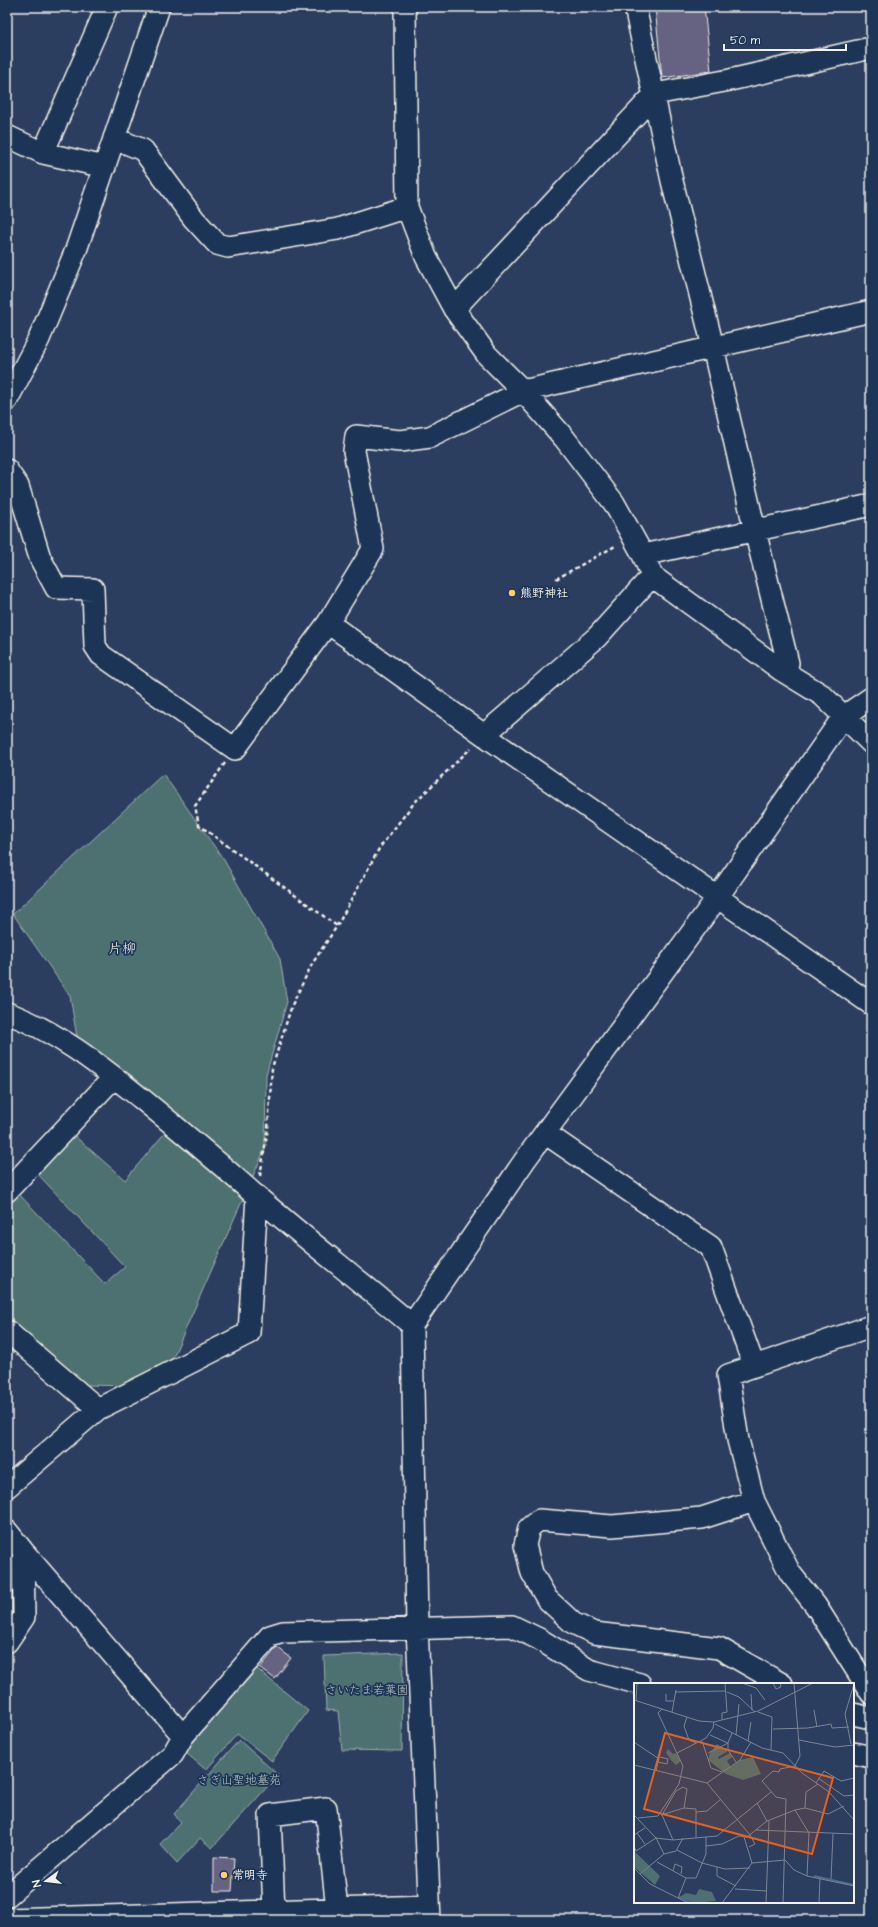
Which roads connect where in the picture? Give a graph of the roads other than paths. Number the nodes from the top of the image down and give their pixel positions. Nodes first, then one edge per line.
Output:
1 (107, 7) edge
2 (159, 7) edge
3 (405, 7) edge
4 (636, 7) edge
5 (871, 48) edge
6 (655, 94) junction
7 (7, 136) edge
8 (114, 138) junction
9 (43, 153) junction
10 (105, 167) junction
11 (407, 207) junction
12 (454, 309) junction
13 (871, 311) edge
14 (714, 347) junction
15 (523, 391) junction
16 (7, 400) edge
17 (7, 470) edge
18 (871, 505) edge
19 (755, 531) junction
20 (643, 555) junction
21 (652, 576) junction
22 (328, 623) junction
23 (781, 670) junction
24 (871, 698) edge
25 (843, 717) junction
26 (484, 735) junction
27 (871, 743) edge
28 (717, 898) junction
29 (871, 1004) edge
30 (7, 1013) edge
31 (114, 1077) junction
32 (545, 1133) junction
33 (7, 1191) edge
34 (257, 1196) junction
35 (412, 1325) junction
36 (871, 1326) edge
37 (7, 1331) edge
38 (754, 1366) junction
39 (98, 1409) junction
40 (7, 1487) edge
41 (754, 1501) junction
42 (7, 1531) edge
43 (22, 1552) junction
44 (417, 1627) junction
45 (7, 1642) edge
46 (636, 1683) edge
47 (780, 1683) edge
48 (871, 1693) edge
49 (854, 1714) edge
50 (871, 1718) edge
51 (183, 1736) junction
52 (854, 1753) edge
53 (871, 1757) edge
54 (7, 1896) edge
55 (337, 1909) junction
56 (429, 1913) edge
57 (285, 1914) edge
58 (71, 1918) edge
59 (7, 1919) edge

1 - 9 street
2 - 8 street
3 - 11 street
4 - 6 street
5 - 6 street
6 - 12 street
6 - 14 street
7 - 9 street
8 - 10 street
8 - 11 street
9 - 10 street
10 - 16 street
11 - 12 street
12 - 15 street
13 - 14 street
14 - 15 street
14 - 19 street
15 - 20 street
15 - 22 street
17 - 22 street
18 - 19 street
19 - 20 street
19 - 23 street
20 - 21 street
21 - 23 street
21 - 26 street
22 - 26 street
23 - 25 street
24 - 25 street
25 - 27 street
25 - 28 street
26 - 28 street
28 - 29 street
28 - 32 street
30 - 31 street
31 - 33 street
31 - 34 street
32 - 35 street
32 - 38 street
34 - 35 street
34 - 39 street
35 - 44 street
36 - 38 street
37 - 39 street
38 - 41 street
39 - 40 street
41 - 47 street
41 - 48 street
42 - 43 street
43 - 45 street
43 - 51 street
44 - 46 street
44 - 51 street
44 - 56 street
49 - 50 street
51 - 54 street
52 - 53 street
55 - 56 street
55 - 57 street
55 - 57 street
57 - 58 street
58 - 59 street

